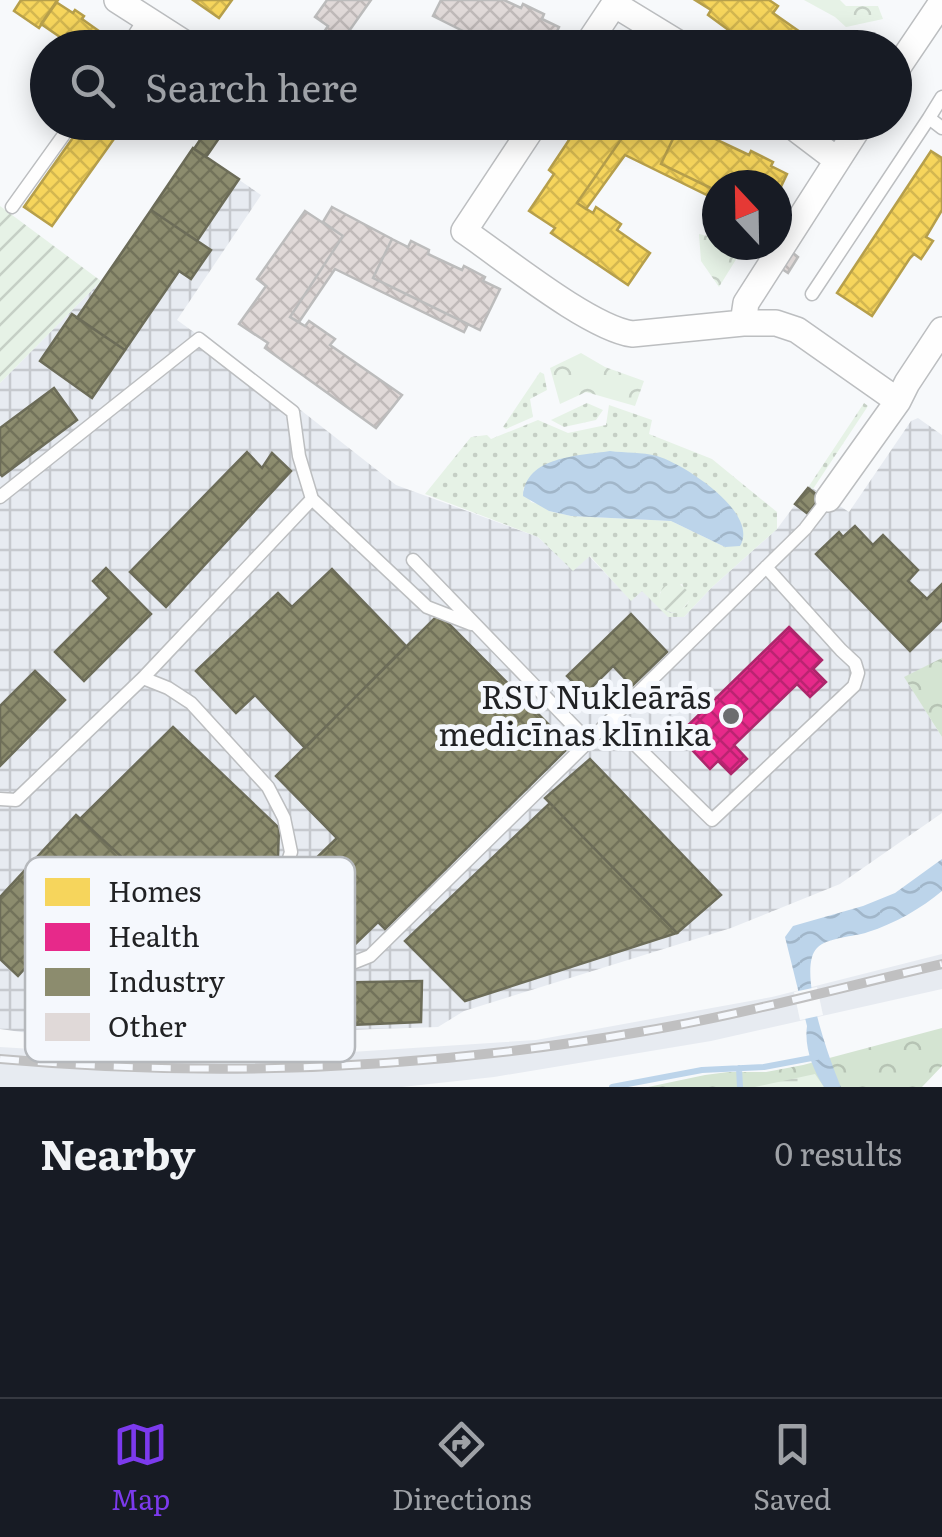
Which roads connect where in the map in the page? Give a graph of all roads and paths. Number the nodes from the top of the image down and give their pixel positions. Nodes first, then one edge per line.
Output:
1 (117, 0) edge
2 (616, 2) edge
3 (942, 2) edge
4 (145, 18) junction
5 (137, 30) edge
6 (164, 30) edge
7 (598, 30) edge
8 (659, 30) edge
9 (912, 46) edge
10 (942, 98) edge
11 (929, 118) junction
12 (942, 128) edge
13 (60, 140) edge
14 (524, 140) edge
15 (811, 140) edge
16 (850, 140) edge
17 (837, 160) junction
18 (12, 207) dead end
19 (812, 294) dead end
20 (743, 323) junction
21 (942, 330) edge
22 (898, 401) junction
23 (0, 497) edge
24 (312, 499) junction
25 (828, 499) joint
26 (413, 560) dead end
27 (766, 568) junction
28 (478, 627) junction
29 (143, 678) junction
30 (611, 721) junction
31 (590, 742) junction
32 (0, 799) edge
33 (289, 857) edge
34 (355, 962) edge

1 - 4 street
2 - 7 street
2 - 8 street
3 - 9 street
4 - 5 lane
4 - 6 street
10 - 11 lane
11 - 12 lane
11 - 19 lane
13 - 18 lane
14 - 20 street
15 - 17 street
16 - 17 street
17 - 20 street
20 - 22 street
21 - 22 street
22 - 25 street
23 - 24 lane
24 - 28 lane
24 - 29 lane
25 - 27 lane
26 - 28 lane
27 - 30 lane
27 - 30 lane
28 - 31 lane
29 - 32 lane
29 - 33 lane
30 - 31 lane
31 - 34 lane

